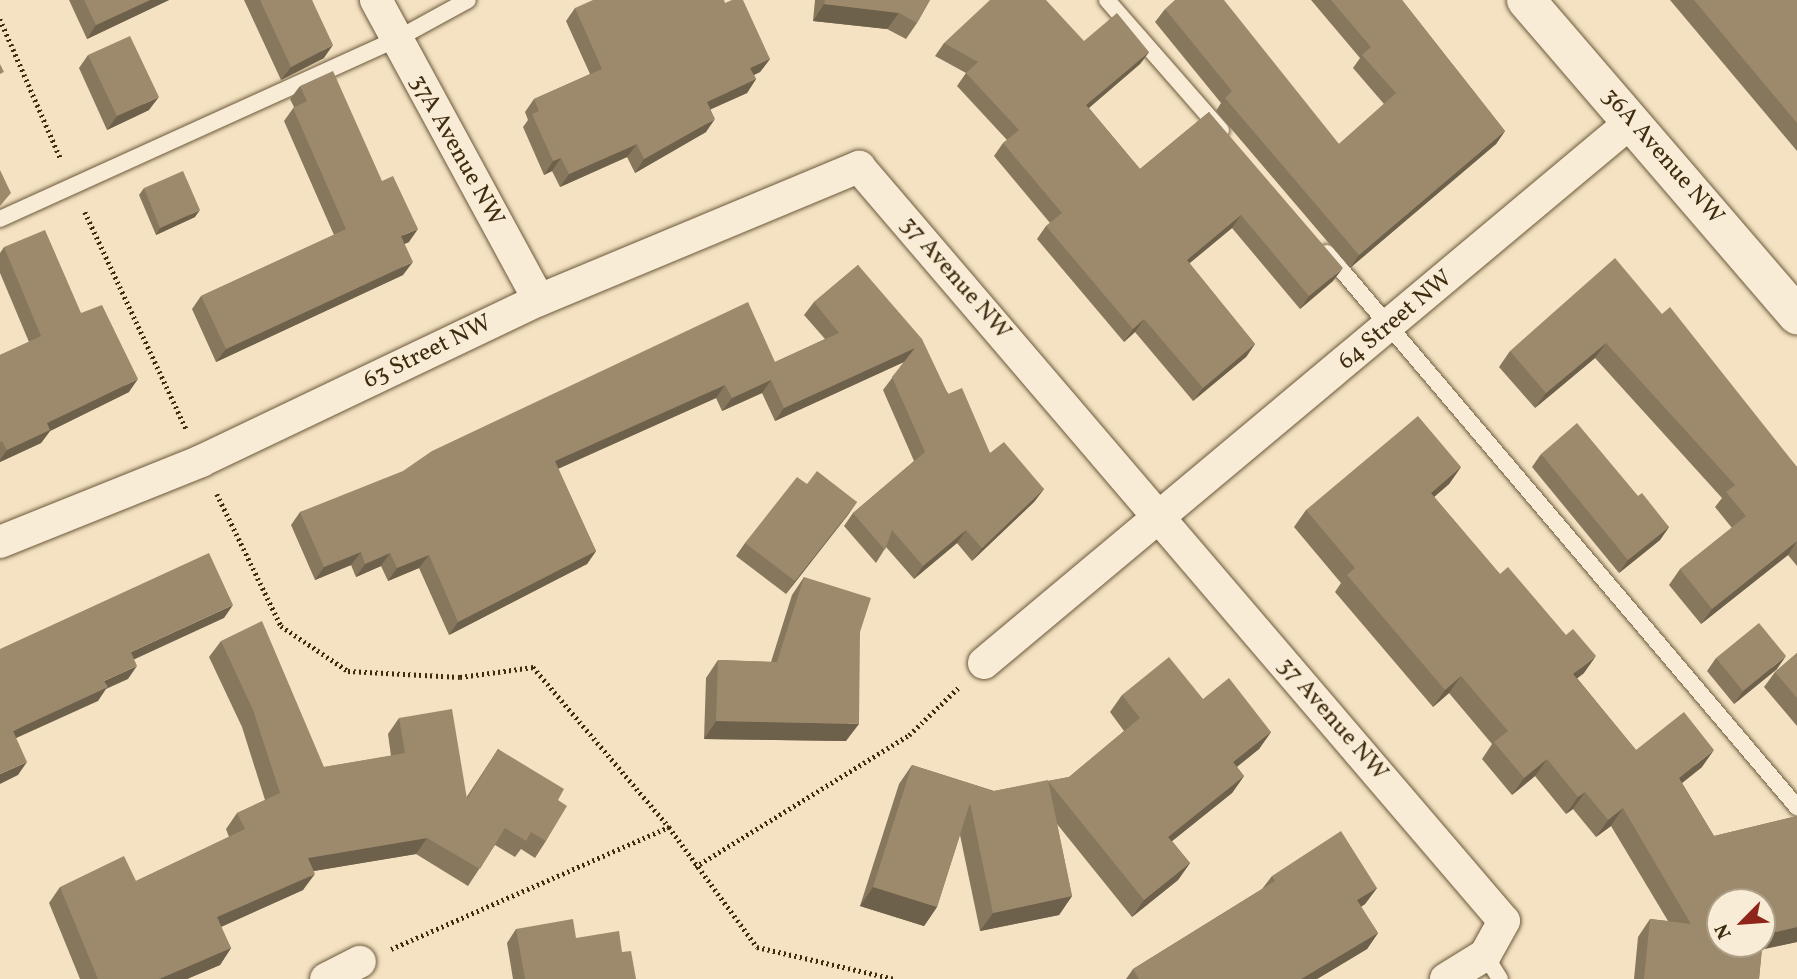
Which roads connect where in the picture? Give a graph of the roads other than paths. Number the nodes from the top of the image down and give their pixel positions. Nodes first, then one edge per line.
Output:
1 (376, 0) edge
2 (468, 0) edge
3 (1107, 0) edge
4 (1526, 0) edge
5 (395, 40) junction
6 (1631, 122) junction
7 (1236, 147) edge
8 (859, 167) joint
9 (0, 219) edge
10 (1318, 242) edge
11 (538, 300) junction
12 (1797, 314) edge
13 (1391, 326) junction
14 (1160, 519) junction
15 (0, 541) edge
16 (984, 663) road end
17 (1797, 807) edge
18 (360, 962) road end
19 (1492, 967) edge
20 (326, 979) edge
21 (1446, 979) edge

1 - 5 street, 37A Avenue NW
2 - 5 lane
3 - 7 lane
4 - 6 street, 36A Avenue NW
5 - 9 lane
5 - 11 street, 37A Avenue NW
6 - 12 street, 36A Avenue NW
6 - 13 street, 64 Street NW
8 - 11 street, 63 Street NW
8 - 14 street, 37 Avenue NW
10 - 13 lane
11 - 15 street, 63 Street NW
13 - 14 street, 64 Street NW
13 - 17 lane
14 - 16 street
14 - 19 street, 37 Avenue NW
18 - 20 street
19 - 21 street

